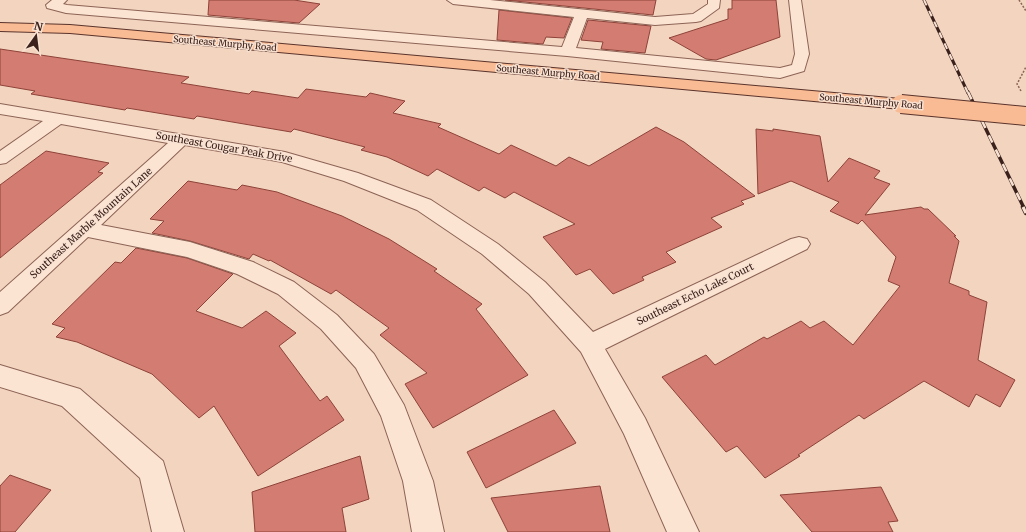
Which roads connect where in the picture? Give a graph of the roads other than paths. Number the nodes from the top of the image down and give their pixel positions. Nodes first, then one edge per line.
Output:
1 (61, 0) edge
2 (453, 0) edge
3 (714, 0) edge
4 (795, 0) edge
5 (582, 13) junction
6 (0, 17) edge
7 (0, 27) edge
8 (70, 28) junction
9 (567, 52) junction
10 (0, 109) edge
11 (1026, 116) edge
12 (57, 118) junction
13 (182, 139) junction
14 (0, 159) edge
15 (84, 229) junction
16 (799, 244) dead end
17 (0, 306) edge
18 (590, 345) junction
19 (0, 376) edge
20 (168, 532) edge
21 (428, 532) edge
22 (683, 532) edge

1 - 9 street
2 - 5 street
3 - 5 street
4 - 9 street
5 - 9 street
6 - 8 main road, Southeast Murphy Road
7 - 8 main road, Southeast Murphy Road
8 - 11 main road, Southeast Murphy Road, bridge
10 - 12 street, Southeast Cougar Peak Drive
12 - 13 street, Southeast Cougar Peak Drive
12 - 14 street
13 - 15 street, Southeast Marble Mountain Lane
13 - 18 street, Southeast Cougar Peak Drive
15 - 17 street, Southeast Marble Mountain Lane
15 - 21 street
16 - 18 street, Southeast Echo Lake Court
18 - 22 street, Southeast Cougar Peak Drive
19 - 20 street

